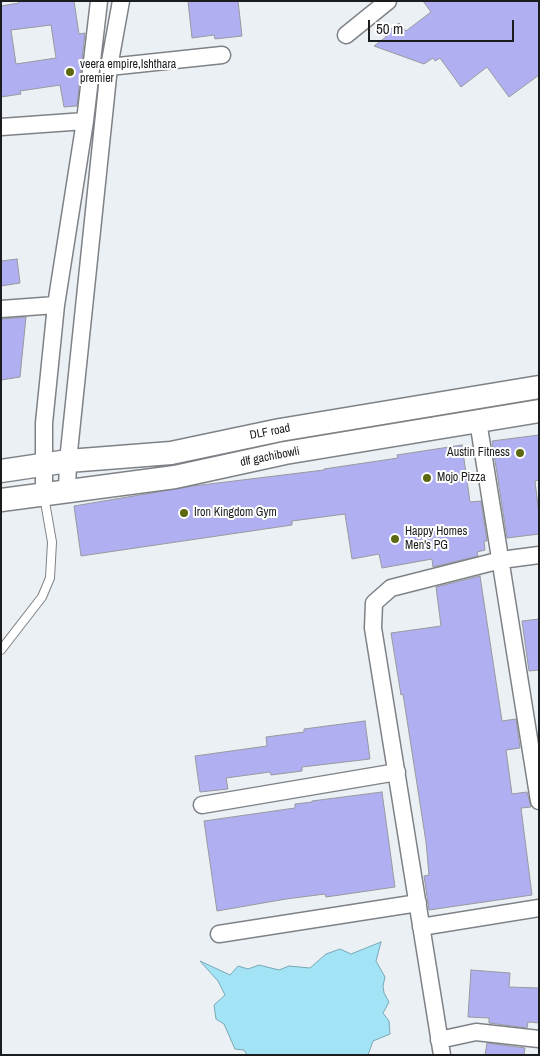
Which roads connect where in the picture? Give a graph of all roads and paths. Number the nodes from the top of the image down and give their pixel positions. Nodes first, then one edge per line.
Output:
1 (99, 1) edge
2 (121, 1) edge
3 (388, 1) edge
4 (346, 35) dead end
5 (222, 55) dead end
6 (109, 67) junction
7 (85, 121) junction
8 (1, 127) edge
9 (56, 305) junction
10 (1, 309) edge
11 (539, 387) edge
12 (539, 411) edge
13 (478, 421) junction
14 (68, 461) junction
15 (44, 465) junction
16 (1, 472) edge
17 (67, 491) junction
18 (44, 494) junction
19 (1, 500) edge
20 (539, 555) edge
21 (501, 560) junction
22 (1, 650) edge
23 (397, 772) junction
24 (538, 783) edge
25 (539, 801) edge
26 (202, 805) dead end
27 (418, 902) junction
28 (539, 908) edge
29 (421, 927) junction
30 (219, 934) dead end
31 (539, 1039) edge
32 (440, 1047) edge

1 - 7 street
2 - 6 street
3 - 4 street
5 - 6 street
6 - 14 street
7 - 8 street
7 - 9 street
9 - 10 street
9 - 15 street
11 - 14 main road, DLF road
12 - 13 main road, dlf gachibowli
13 - 17 main road, dlf gachibowli
13 - 21 street
14 - 15 main road, DLF road
14 - 17 street
15 - 16 main road, DLF road
15 - 18 street
17 - 18 main road, dlf gachibowli
18 - 19 main road, dlf gachibowli
18 - 22 lane
20 - 21 street
21 - 23 street
21 - 24 street
23 - 26 street
23 - 27 street
24 - 25 street
27 - 29 street
27 - 30 street
28 - 29 street
29 - 32 street
31 - 32 street

